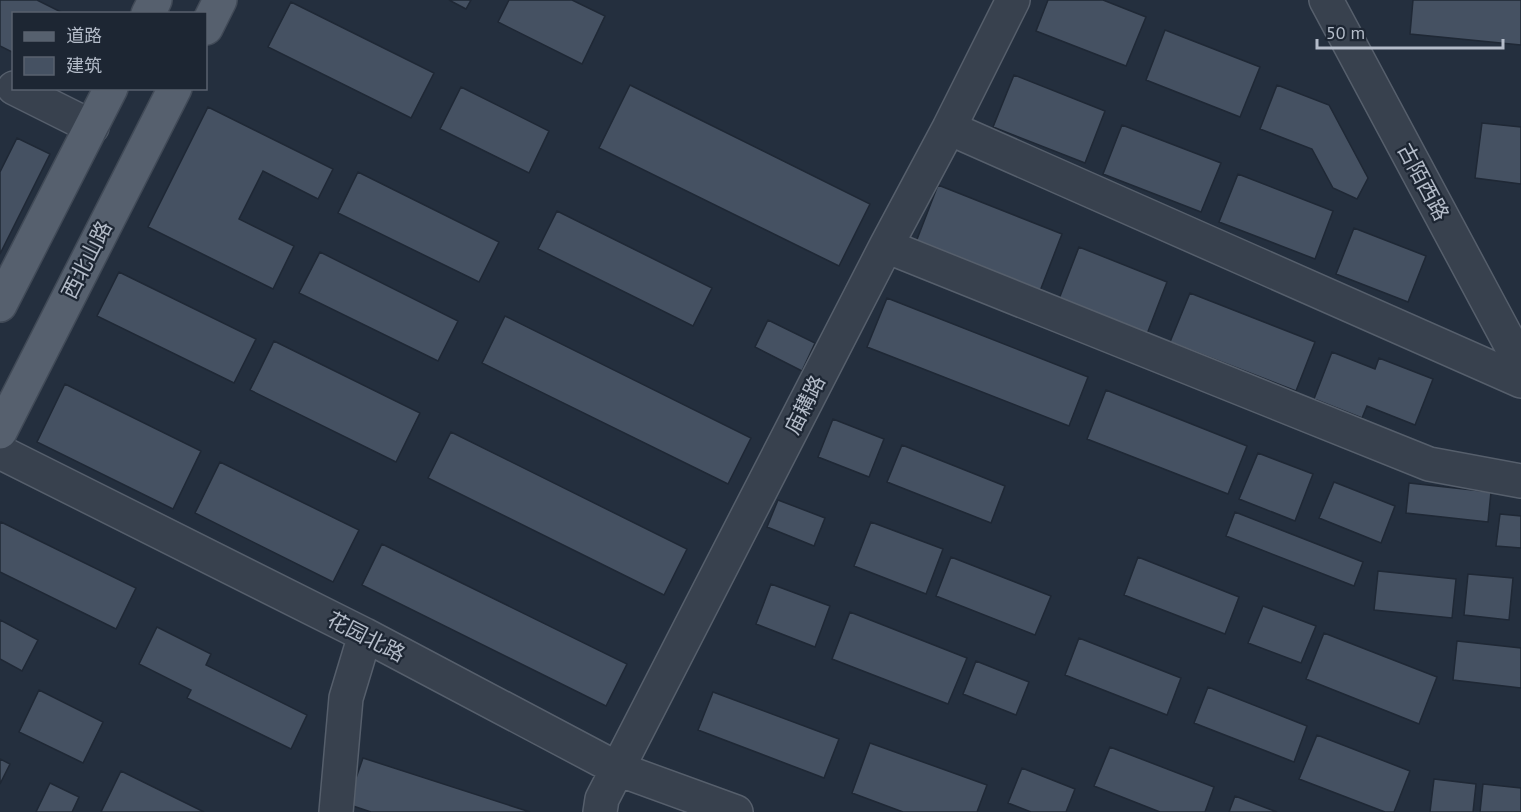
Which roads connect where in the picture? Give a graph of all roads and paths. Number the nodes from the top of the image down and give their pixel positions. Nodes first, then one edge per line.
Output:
1 (220, 0) edge
2 (1013, 0) edge
3 (1326, 0) edge
4 (207, 26) edge
5 (18, 90) edge
6 (110, 90) edge
7 (174, 90) edge
8 (92, 127) junction
9 (949, 128) junction
10 (886, 246) junction
11 (0, 305) edge
12 (1521, 364) edge
13 (1521, 381) edge
14 (0, 432) edge
15 (0, 452) edge
16 (1521, 481) edge
17 (365, 635) junction
18 (618, 769) junction
19 (336, 812) edge
20 (600, 812) edge
21 (736, 812) edge

1 - 4 main road
2 - 9 street, 庙耩路
3 - 12 street, 古陌西路
5 - 8 street
6 - 8 main road
7 - 14 main road, 西北山路
8 - 11 main road
9 - 10 street, 庙耩路
9 - 13 street
10 - 16 street
10 - 18 street, 庙耩路
15 - 17 street, 花园北路
17 - 18 street, 花园北路
17 - 19 street
18 - 20 street, 庙耩路
18 - 21 street, 花园北路

